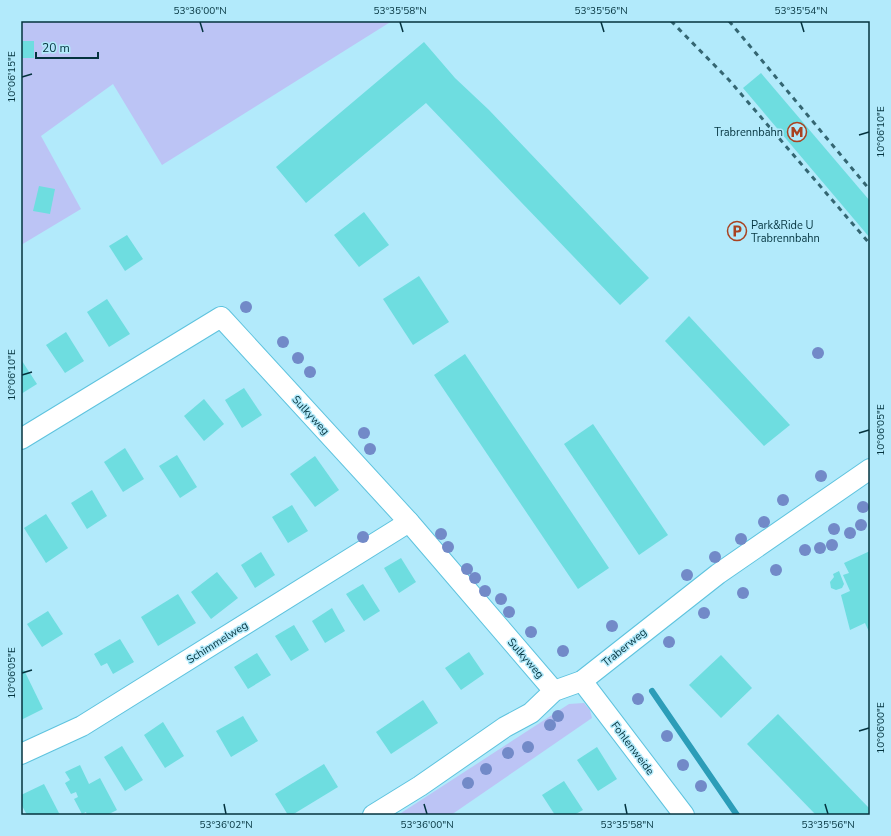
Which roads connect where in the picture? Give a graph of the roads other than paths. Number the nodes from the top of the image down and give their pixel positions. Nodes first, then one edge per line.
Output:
1 (21, 440) edge
2 (870, 469) edge
3 (409, 522) junction
4 (582, 681) junction
5 (554, 691) junction
6 (21, 754) edge
7 (373, 815) edge
8 (684, 815) edge

1 - 3 street, Sulkyweg
2 - 4 street, Traberweg
3 - 5 street, Sulkyweg
3 - 6 street, Schimmelweg
4 - 5 street, Traberweg
4 - 8 street, Fohlenweide
5 - 7 street, Traberweg

